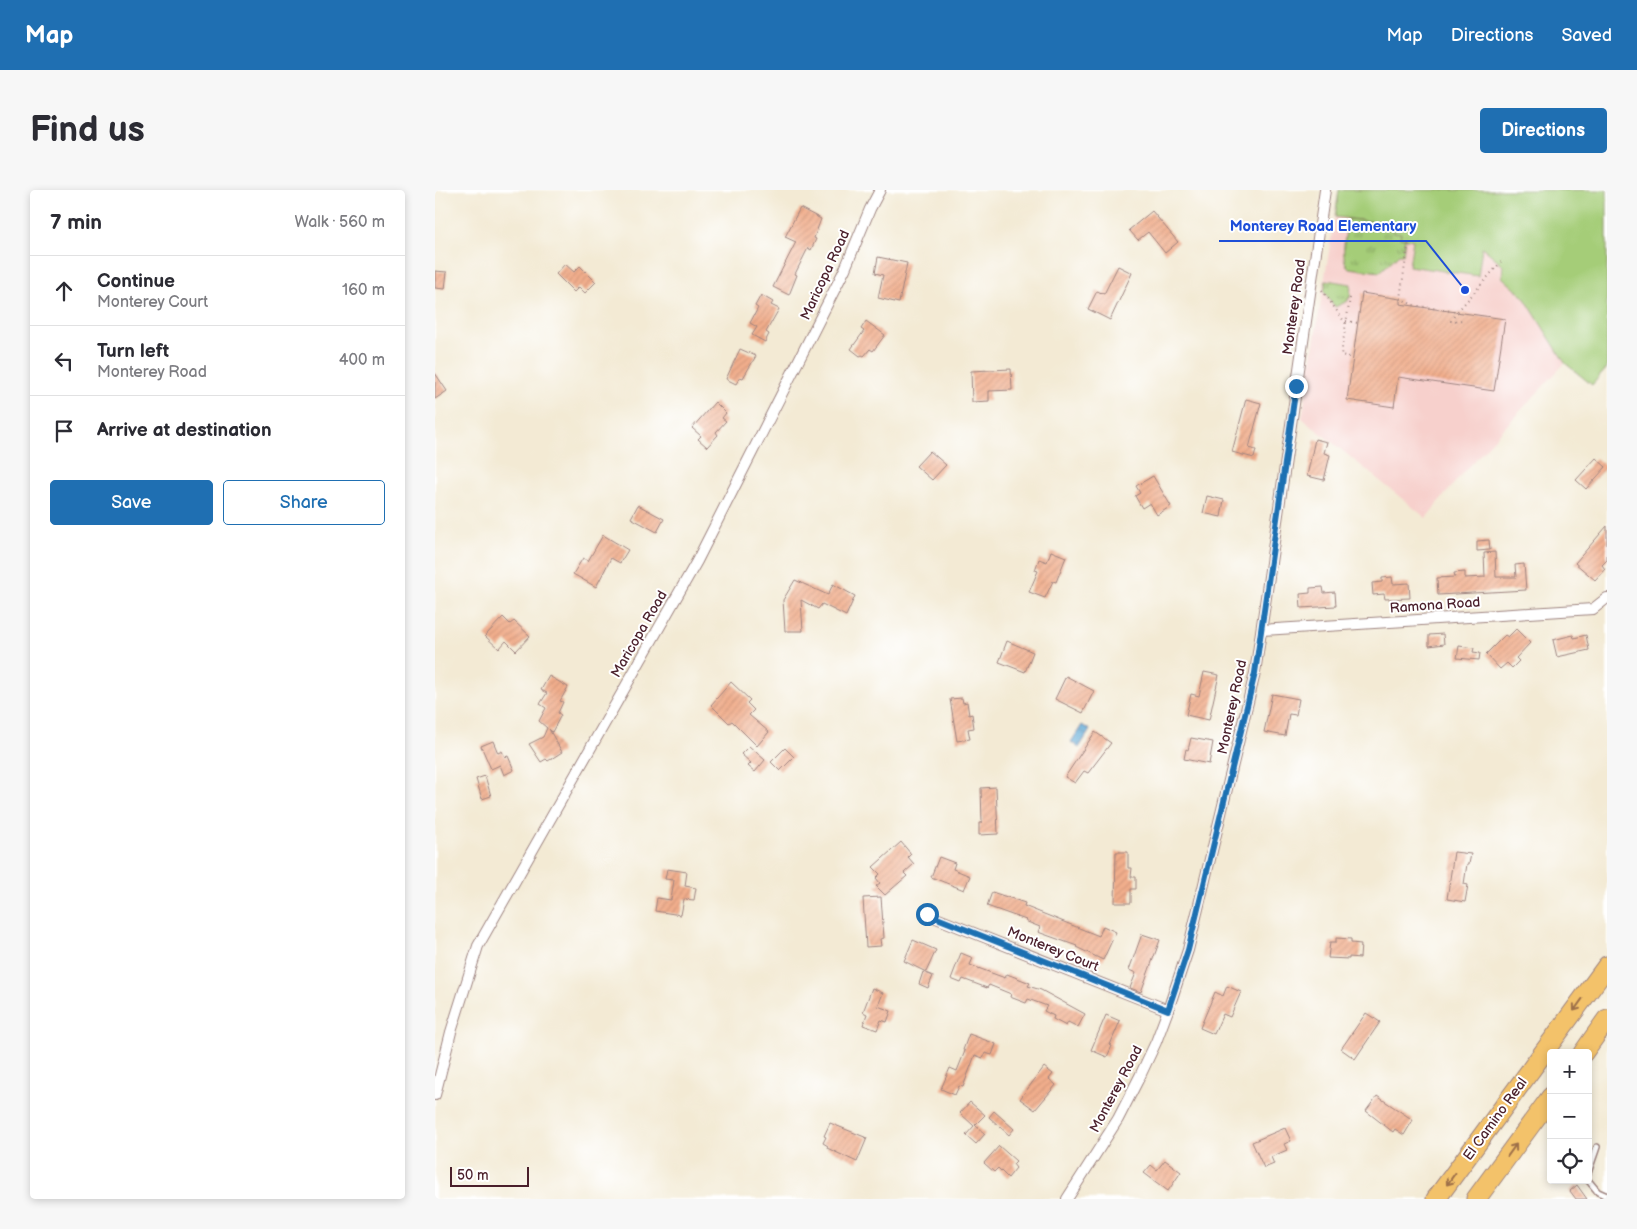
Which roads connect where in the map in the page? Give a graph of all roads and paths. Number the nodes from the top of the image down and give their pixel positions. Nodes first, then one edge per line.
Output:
1 (880, 190) edge
2 (1325, 190) edge
3 (1409, 239) dead end
4 (1501, 262) dead end
5 (1322, 290) dead end
6 (1350, 298) dead end
7 (1457, 312) junction
8 (1465, 320) dead end
9 (1346, 323) junction
10 (1358, 323) dead end
11 (1353, 358) dead end
12 (1607, 598) edge
13 (1262, 630) junction
14 (927, 914) dead end
15 (1607, 966) edge
16 (1168, 1010) junction
17 (1607, 1019) edge
18 (1586, 1049) edge
19 (435, 1094) edge
20 (1547, 1101) edge
21 (1597, 1146) dead end
22 (1592, 1161) edge
23 (1591, 1184) edge
24 (1607, 1196) edge
25 (1067, 1199) edge
26 (1436, 1199) edge
27 (1476, 1199) edge

1 - 19 street, Maricopa Road
2 - 13 street, Monterey Road
3 - 7 path
4 - 7 path
5 - 9 path
6 - 9 path
7 - 8 path
9 - 10 path
9 - 11 path
12 - 13 street, Ramona Road
13 - 16 street, Monterey Road
14 - 16 street, Monterey Court
15 -> 26 highway, El Camino Real
16 - 25 street, Monterey Road
17 - 18 highway
27 -> 20 highway
21 - 22 lane
23 - 24 lane

